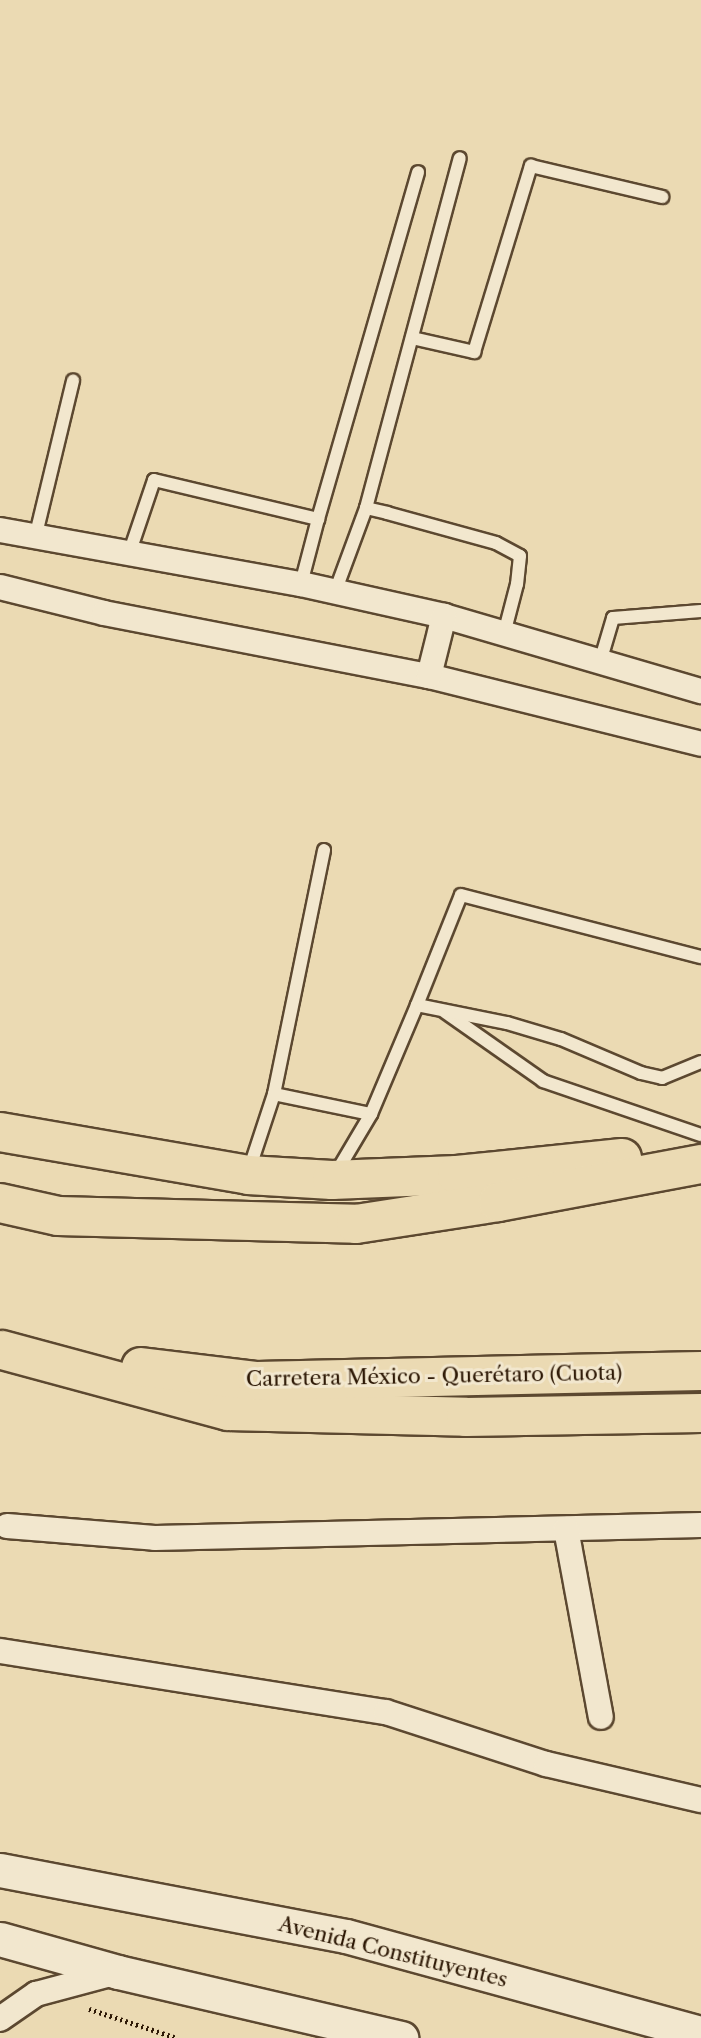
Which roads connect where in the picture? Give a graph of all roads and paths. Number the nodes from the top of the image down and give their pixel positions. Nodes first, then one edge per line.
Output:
1 (460, 158) dead end
2 (418, 172) dead end
3 (662, 197) dead end
4 (412, 338) junction
5 (74, 381) dead end
6 (366, 508) junction
7 (318, 519) junction
8 (0, 530) edge
9 (35, 538) junction
10 (129, 554) junction
11 (301, 584) junction
12 (0, 587) edge
13 (335, 592) junction
14 (701, 611) edge
15 (444, 616) junction
16 (504, 634) junction
17 (600, 662) junction
18 (429, 676) junction
19 (701, 691) edge
20 (701, 744) edge
21 (324, 850) dead end
22 (701, 957) edge
23 (417, 1005) junction
24 (442, 1010) junction
25 (701, 1062) edge
26 (274, 1094) junction
27 (371, 1114) junction
28 (0, 1132) edge
29 (701, 1135) edge
30 (701, 1162) edge
31 (248, 1175) junction
32 (332, 1180) junction
33 (0, 1203) edge
34 (1, 1350) edge
35 (701, 1371) edge
36 (701, 1413) edge
37 (701, 1525) edge
38 (7, 1526) dead end
39 (566, 1529) junction
40 (0, 1651) edge
41 (601, 1717) dead end
42 (701, 1800) edge
43 (0, 1871) edge
44 (0, 1940) edge
45 (118, 1972) junction
46 (0, 2019) edge
47 (701, 2033) edge
48 (401, 2038) edge

1 - 4 lane
2 - 7 lane
3 - 4 lane
4 - 6 lane
5 - 9 lane
6 - 13 lane
6 - 16 lane
7 - 10 lane
7 - 11 lane
8 - 9 street
9 - 10 street
10 - 11 street
11 - 13 street
12 - 18 street
13 - 15 street
14 - 17 lane
15 - 16 street
15 - 18 street
16 - 17 street
17 - 19 street
18 - 20 street
21 - 26 lane
22 - 23 lane
23 - 24 lane
23 - 27 lane
24 - 25 lane
24 - 29 lane
26 - 27 lane
26 - 31 lane
27 - 32 lane
28 - 31 highway
30 - 32 highway
30 - 33 highway
31 - 32 highway
34 - 35 highway, Carretera México - Querétaro (Cuota)
34 - 36 highway
37 - 39 street
38 - 39 street
39 - 41 street
40 - 42 street
43 - 47 street, Avenida Constituyentes
44 - 45 street
45 - 46 street
45 - 48 street

